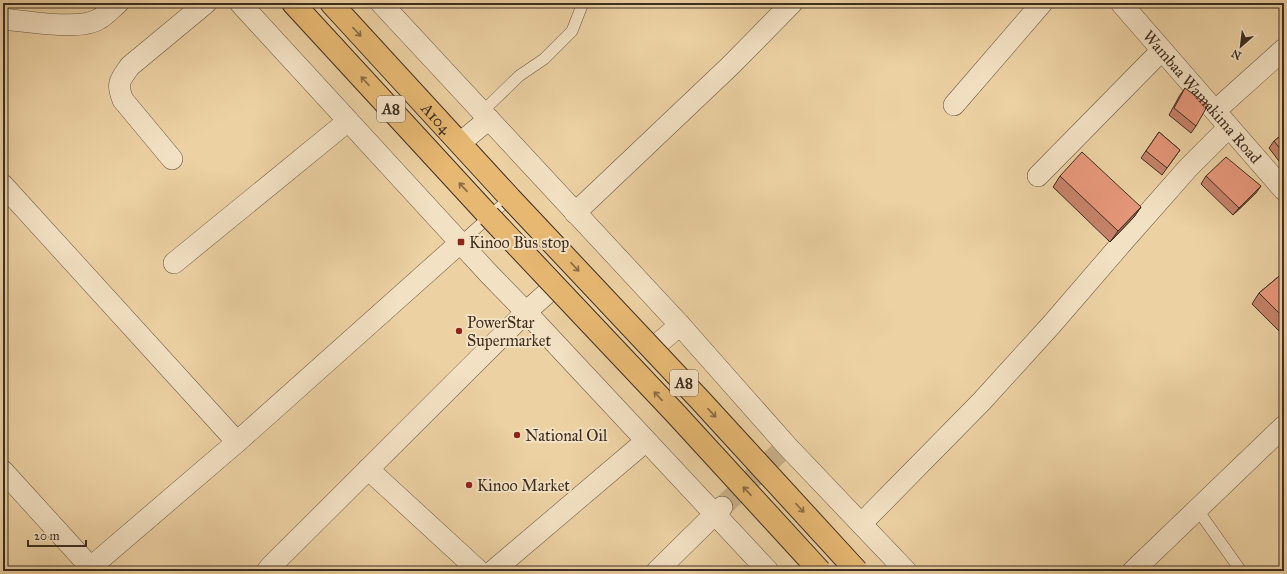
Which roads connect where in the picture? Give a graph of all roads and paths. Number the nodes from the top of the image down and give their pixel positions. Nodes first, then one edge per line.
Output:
1 (118, 3) edge
2 (206, 3) edge
3 (240, 3) edge
4 (293, 3) edge
5 (331, 3) edge
6 (381, 3) edge
7 (583, 3) edge
8 (792, 3) edge
9 (1042, 3) edge
10 (1121, 3) edge
11 (3, 19) edge
12 (1284, 49) edge
13 (1162, 50) junction
14 (954, 105) dead end
15 (1215, 111) junction
16 (486, 116) junction
17 (348, 121) junction
18 (1229, 127) junction
19 (460, 143) junction
20 (172, 158) dead end
21 (1038, 176) dead end
22 (3, 185) edge
23 (1284, 190) edge
24 (510, 198) junction
25 (575, 213) junction
26 (489, 216) junction
27 (461, 242) junction
28 (174, 263) dead end
29 (555, 286) junction
30 (526, 312) junction
31 (680, 325) junction
32 (652, 349) junction
33 (1284, 426) edge
34 (646, 440) junction
35 (237, 442) junction
36 (368, 469) junction
37 (3, 471) edge
38 (1197, 509) junction
39 (718, 510) junction
40 (862, 523) junction
41 (93, 569) edge
42 (268, 571) edge
43 (479, 571) edge
44 (492, 571) edge
45 (657, 571) edge
46 (768, 571) edge
47 (820, 571) edge
48 (857, 571) edge
49 (906, 571) edge
50 (1133, 571) edge
51 (1241, 571) edge

1 - 11 street
2 - 20 street
3 - 17 street
26 -> 4 highway, A8
5 -> 19 highway, A104 / A8
6 - 16 street
7 - 16 lane
8 - 25 street
9 - 14 street
10 - 13 street, Wambaa Wamakima Road
12 - 15 street
13 - 15 street, Wambaa Wamakima Road
13 - 21 street
15 - 18 street, Wambaa Wamakima Road
16 - 19 street
16 - 25 street
17 - 27 street
17 - 28 street
18 - 23 street, Wambaa Wamakima Road
18 - 40 street
19 - 24 highway, A104 / A8
22 - 35 street
24 - 26 lane
24 -> 32 highway, A8, bridge
25 - 31 street
26 - 27 lane
26 - 29 highway, A8, bridge
27 - 30 street
27 - 35 street
29 - 30 street
47 -> 29 highway, A8, bridge
30 - 34 street
30 - 36 street
31 - 32 street
31 - 40 street
32 -> 48 highway, A8, bridge
33 - 38 street
34 - 39 street
34 - 44 street
35 - 41 street
36 - 42 street
36 - 43 street
37 - 41 street
38 - 50 street
38 - 51 lane
39 - 45 street
39 - 46 street
40 - 49 street

